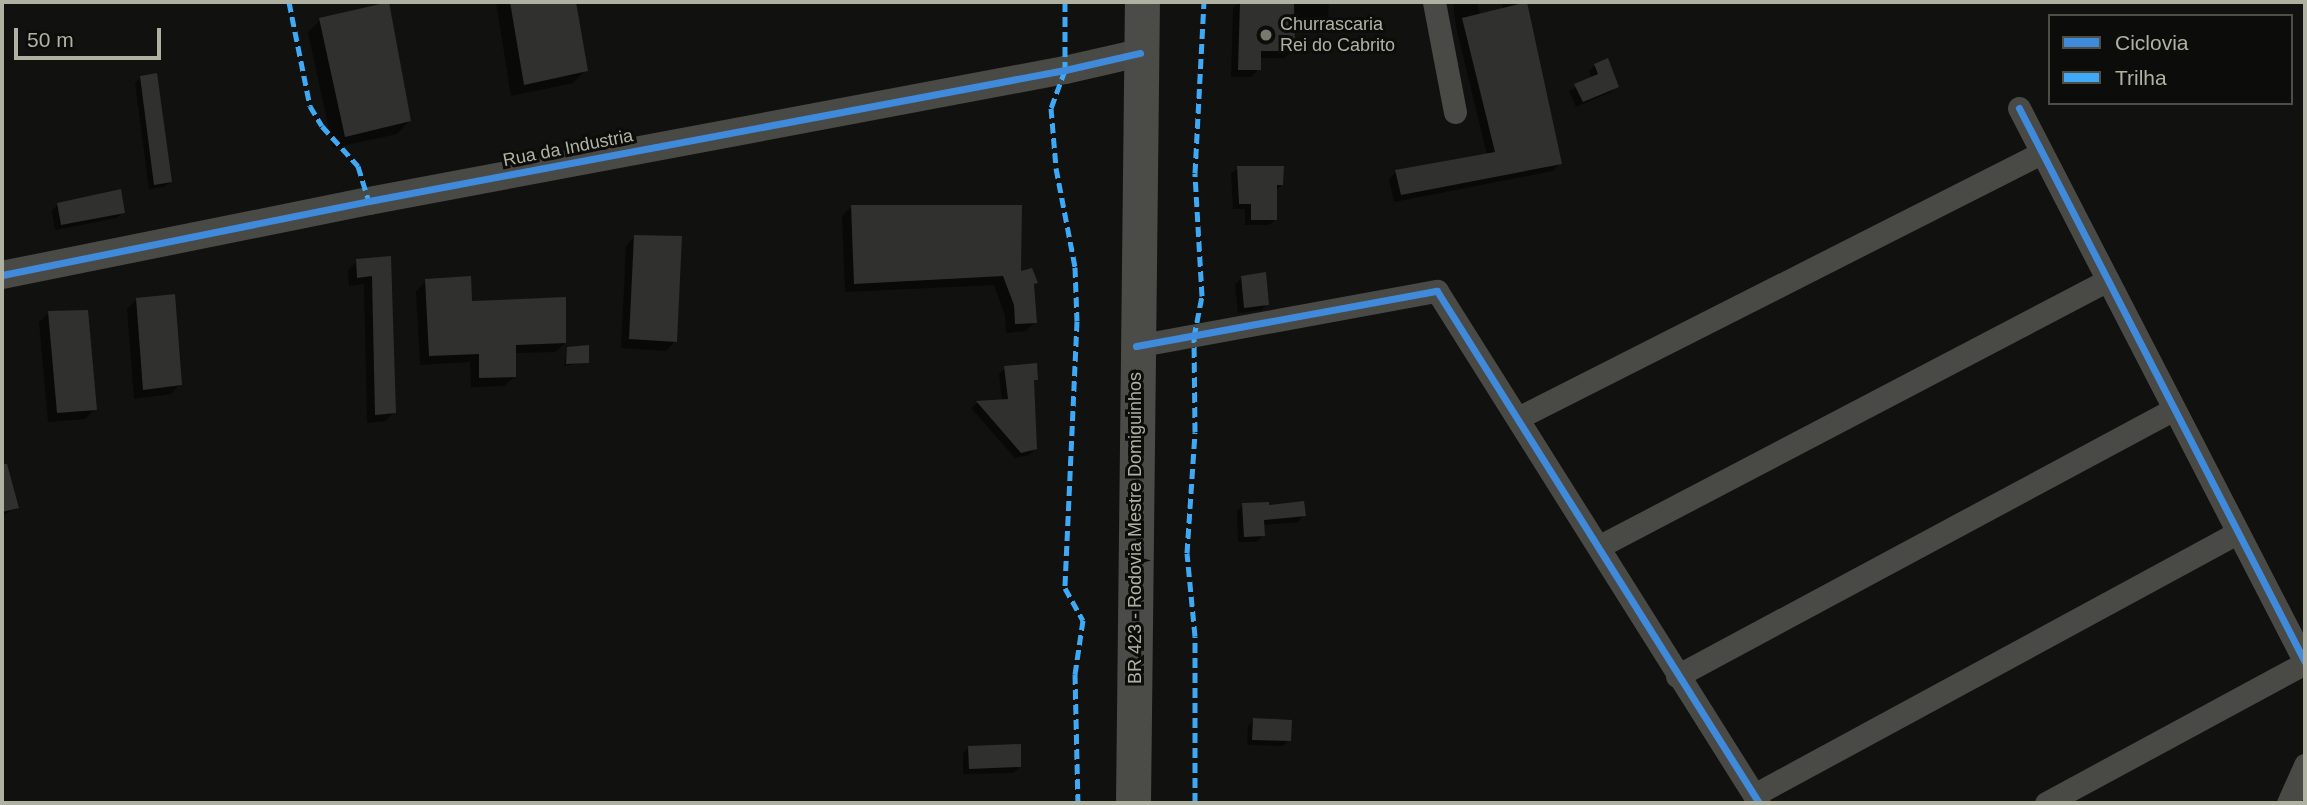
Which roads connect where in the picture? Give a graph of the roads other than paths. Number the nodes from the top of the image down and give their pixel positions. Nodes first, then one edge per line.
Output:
1 (1142, 2) edge
2 (1434, 2) edge
3 (1140, 53) junction
4 (2019, 108) dead end
5 (1455, 112) dead end
6 (2041, 153) junction
7 (2, 275) edge
8 (2108, 280) junction
9 (1136, 346) junction
10 (2174, 409) junction
11 (1518, 418) junction
12 (2237, 533) junction
13 (1600, 546) junction
14 (2305, 663) edge
15 (1677, 676) junction
16 (2305, 765) edge
17 (1757, 799) edge
18 (1133, 803) edge
19 (2046, 803) edge
20 (2288, 803) edge

1 - 3 main road, BR 423 - Rodovia Mestre Domiguinhos
2 - 5 street
3 - 7 street, Rua da Industria
3 - 9 main road, BR 423 - Rodovia Mestre Domiguinhos
4 - 6 street
6 - 8 street
6 - 11 street
8 - 10 street
8 - 13 street
9 - 11 street
9 - 18 main road, BR 423 - Rodovia Mestre Domiguinhos
10 - 12 street
10 - 15 street
11 - 13 street
12 - 14 street
12 - 17 street
13 - 15 street
14 - 19 street
15 - 17 street
16 - 20 street

